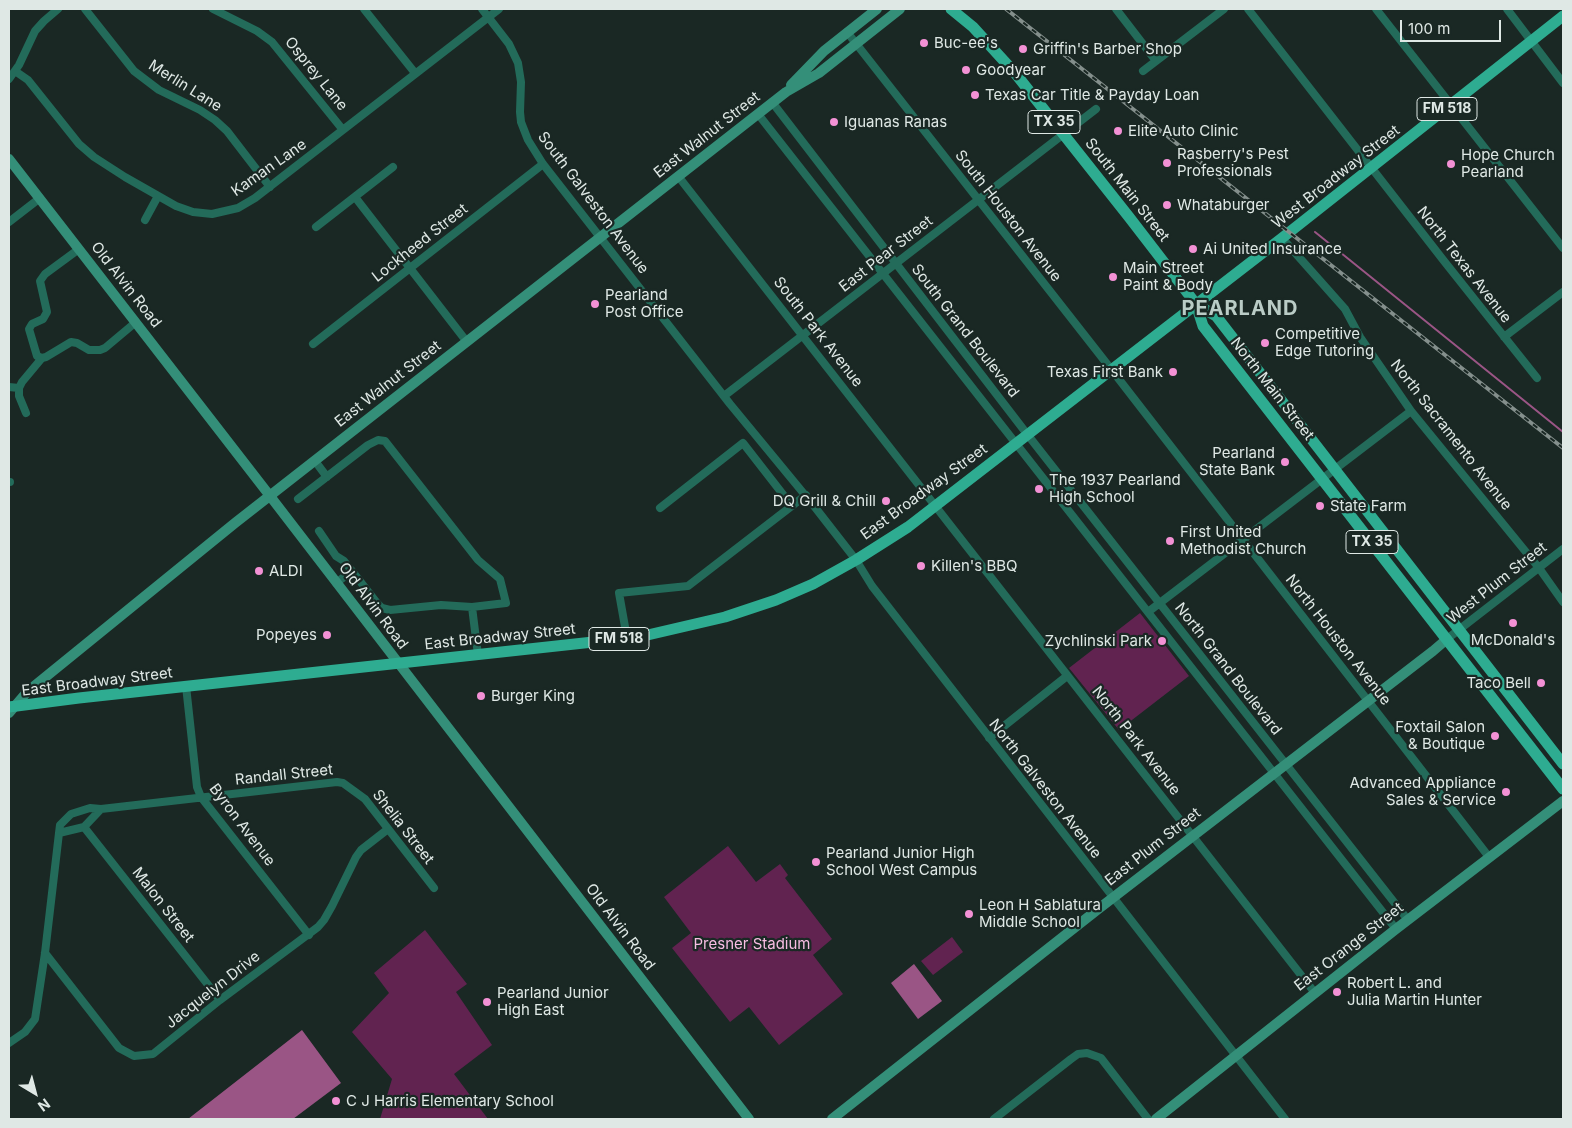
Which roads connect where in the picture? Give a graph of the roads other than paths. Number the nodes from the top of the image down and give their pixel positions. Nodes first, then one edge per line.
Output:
1 (58, 9) edge
2 (85, 9) edge
3 (213, 9) edge
4 (364, 9) edge
5 (482, 9) edge
6 (499, 9) edge
7 (877, 9) edge
8 (900, 9) edge
9 (951, 9) edge
10 (1116, 9) edge
11 (1224, 9) edge
12 (1248, 9) edge
13 (1376, 9) edge
14 (1507, 9) edge
15 (488, 16) junction
16 (1563, 16) edge
17 (847, 32) junction
18 (1532, 42) junction
19 (856, 43) junction
20 (1156, 61) junction
21 (15, 71) junction
22 (1143, 71) dead end
23 (416, 73) junction
24 (9, 79) edge
25 (1563, 83) edge
26 (786, 92) junction
27 (772, 102) junction
28 (1452, 105) junction
29 (1096, 109) dead end
30 (758, 114) junction
31 (343, 130) junction
32 (1064, 134) junction
33 (9, 159) edge
34 (543, 164) junction
35 (393, 167) dead end
36 (1371, 168) junction
37 (678, 176) junction
38 (270, 187) junction
39 (158, 196) junction
40 (355, 197) junction
41 (40, 198) junction
42 (978, 200) junction
43 (145, 220) dead end
44 (9, 222) edge
45 (316, 227) dead end
46 (600, 236) junction
47 (1282, 238) junction
48 (1563, 248) edge
49 (79, 249) junction
50 (896, 263) junction
51 (410, 268) junction
52 (883, 273) junction
53 (1563, 292) edge
54 (1196, 304) junction
55 (136, 322) junction
56 (803, 336) junction
57 (1504, 338) junction
58 (467, 342) junction
59 (314, 344) dead end
60 (42, 358) junction
61 (1111, 369) junction
62 (1537, 378) dead end
63 (9, 387) edge
64 (19, 388) junction
65 (724, 396) junction
66 (1411, 411) junction
67 (26, 413) dead end
68 (1027, 434) junction
69 (1016, 442) junction
70 (315, 461) junction
71 (1334, 469) junction
72 (327, 477) junction
73 (1322, 478) junction
74 (806, 495) junction
75 (270, 496) junction
76 (298, 499) dead end
77 (792, 506) junction
78 (935, 506) junction
79 (660, 508) dead end
80 (319, 531) dead end
81 (1242, 540) junction
82 (1563, 549) edge
83 (856, 560) junction
84 (1539, 568) junction
85 (352, 571) junction
86 (336, 583) junction
87 (1563, 602) edge
88 (1160, 604) junction
89 (472, 607) junction
90 (1148, 612) junction
91 (1459, 629) junction
92 (627, 638) junction
93 (1447, 639) junction
94 (478, 655) junction
95 (398, 664) junction
96 (1067, 676) junction
97 (186, 686) junction
98 (1368, 701) junction
99 (10, 709) edge
100 (989, 738) junction
101 (1563, 764) edge
102 (1286, 765) junction
103 (1274, 773) junction
104 (349, 786) joint
105 (1563, 789) edge
106 (201, 798) junction
107 (1563, 800) edge
108 (101, 809) junction
109 (84, 827) junction
110 (388, 829) junction
111 (59, 833) junction
112 (1193, 836) junction
113 (1489, 857) junction
114 (434, 888) dead end
115 (1113, 897) junction
116 (1408, 920) junction
117 (1396, 929) junction
118 (309, 935) junction
119 (45, 953) junction
120 (1315, 993) junction
121 (220, 1000) junction
122 (9, 1043) edge
123 (1237, 1054) junction
124 (1162, 1117) edge
125 (749, 1119) edge
126 (832, 1119) edge
127 (994, 1119) edge
128 (1148, 1119) edge
129 (1286, 1119) edge

1 - 21 street
2 - 38 street, Merlin Lane
3 - 31 street, Osprey Lane
4 - 23 street
5 - 15 street, South Galveston Avenue
6 - 15 street, Kaman Lane
7 - 17 street, East Walnut Street
8 - 19 street, East Walnut Street
9 - 32 main road, South Main Street / TX 35
10 - 20 street
11 - 20 street
12 - 36 street, North Texas Avenue
13 - 28 street
14 - 18 street
15 - 23 street, Kaman Lane
15 - 34 street, South Galveston Avenue
16 - 18 main road, West Broadway Street / FM 518
17 - 19 street, South Houston Avenue
17 - 26 street, East Walnut Street
18 - 25 street
18 - 28 main road, West Broadway Street / FM 518
19 - 26 street, East Walnut Street
19 - 42 street, South Houston Avenue
20 - 22 street
21 - 24 street
21 - 39 street, Kaman Lane
23 - 31 street, Kaman Lane
26 - 27 street, East Walnut Street
27 - 30 street, East Walnut Street
27 - 50 street, South Grand Boulevard
28 - 36 main road, West Broadway Street / FM 518
28 - 48 street
29 - 32 street, East Pear Street
30 - 37 street, East Walnut Street
30 - 52 street, South Grand Boulevard
31 - 38 street, Kaman Lane
32 - 42 street, East Pear Street
32 - 54 main road, South Main Street / TX 35
33 - 41 street, Old Alvin Road
34 - 46 street, South Galveston Avenue
34 - 51 street, Lockheed Street
35 - 40 street
36 - 47 main road, West Broadway Street / FM 518
36 - 57 street, North Texas Avenue
37 - 46 street, East Walnut Street
37 - 56 street, South Park Avenue
38 - 39 street, Kaman Lane
39 - 43 street
40 - 45 street
40 - 51 street
41 - 44 street
41 - 49 street, Old Alvin Road
42 - 50 street, East Pear Street
42 - 61 street, South Houston Avenue
46 - 58 street, East Walnut Street
46 - 65 street, South Galveston Avenue
47 - 54 main road, West Broadway Street / FM 518
47 - 66 street, North Sacramento Avenue
49 - 55 street, Old Alvin Road
49 - 60 street
50 - 52 street, East Pear Street
50 - 68 street, South Grand Boulevard
51 - 58 street
51 - 59 street, Lockheed Street
52 - 56 street, East Pear Street
52 - 69 street, South Grand Boulevard
53 - 57 street
54 - 61 main road, East Broadway Street / FM 518
54 - 71 main road, North Main Street / TX 35
54 - 73 main road, North Main Street / TX 35
55 - 60 street
55 - 75 street, Old Alvin Road
56 - 65 street, East Pear Street
56 - 78 street, South Park Avenue
57 - 62 street, North Texas Avenue
58 - 70 street, East Walnut Street
60 - 64 street
61 - 68 main road, East Broadway Street / FM 518
61 - 81 street, North Houston Avenue
63 - 64 street
64 - 67 street
65 - 74 street, South Galveston Avenue
66 - 71 street
66 - 84 street, North Sacramento Avenue
68 - 69 main road, East Broadway Street / FM 518
68 - 88 street, North Grand Boulevard
69 - 78 main road, East Broadway Street / FM 518
69 - 90 street, North Grand Boulevard
70 - 72 street
70 - 75 street, East Walnut Street
71 - 73 street
71 - 91 main road, North Main Street / TX 35
72 - 76 street
72 - 89 street
73 - 81 street
73 - 93 main road, North Main Street / TX 35
74 - 77 street
74 - 83 street, South Galveston Avenue
75 - 86 street, Old Alvin Road
75 - 99 street, East Walnut Street
77 - 79 street
77 - 92 street
78 - 83 main road, East Broadway Street / FM 518
78 - 96 street, North Park Avenue
80 - 85 street
81 - 88 street
81 - 98 street, North Houston Avenue
82 - 84 street, West Plum Street
83 - 92 main road, East Broadway Street / FM 518
83 - 100 street, North Galveston Avenue
84 - 87 street, North Sacramento Avenue
84 - 91 street, West Plum Street
85 - 86 street
85 - 89 street
86 - 95 street, Old Alvin Road
88 - 90 street
88 - 102 street, North Grand Boulevard
89 - 94 street
90 - 103 street, North Grand Boulevard
91 - 93 street, West Plum Street
91 - 101 main road, North Main Street / TX 35
92 - 94 main road, East Broadway Street / FM 518
93 - 98 street, East Plum Street
93 - 105 main road, North Main Street / TX 35
94 - 95 main road, East Broadway Street / FM 518
95 - 97 main road, East Broadway Street / FM 518
95 - 125 street, Old Alvin Road
96 - 100 street
96 - 112 street, North Park Avenue
97 - 99 main road, East Broadway Street / FM 518
97 - 106 street, Byron Avenue
98 - 102 street, East Plum Street
98 - 113 street, North Houston Avenue
100 - 115 street, North Galveston Avenue
102 - 103 street, East Plum Street
102 - 116 street, North Grand Boulevard
103 - 112 street, East Plum Street
103 - 117 street, North Grand Boulevard
104 - 106 street, Randall Street
104 - 110 street, Shelia Street
106 - 108 street, Randall Street
106 - 118 street, Byron Avenue
107 - 113 street, East Orange Street
108 - 109 street
108 - 111 street, Randall Street
109 - 111 street
109 - 121 street, Malon Street
110 - 114 street, Shelia Street
110 - 118 street, Jacquelyn Drive
111 - 119 street, Randall Street
112 - 115 street, East Plum Street
112 - 120 street, North Park Avenue
113 - 116 street, East Orange Street
115 - 123 street, North Galveston Avenue
115 - 126 street, East Plum Street
116 - 117 street, East Orange Street
117 - 120 street, East Orange Street
118 - 121 street, Jacquelyn Drive
119 - 121 street, Jacquelyn Drive
119 - 122 street, Randall Street
120 - 123 street, East Orange Street
123 - 124 street, East Orange Street
123 - 129 street, North Galveston Avenue
127 - 128 street

